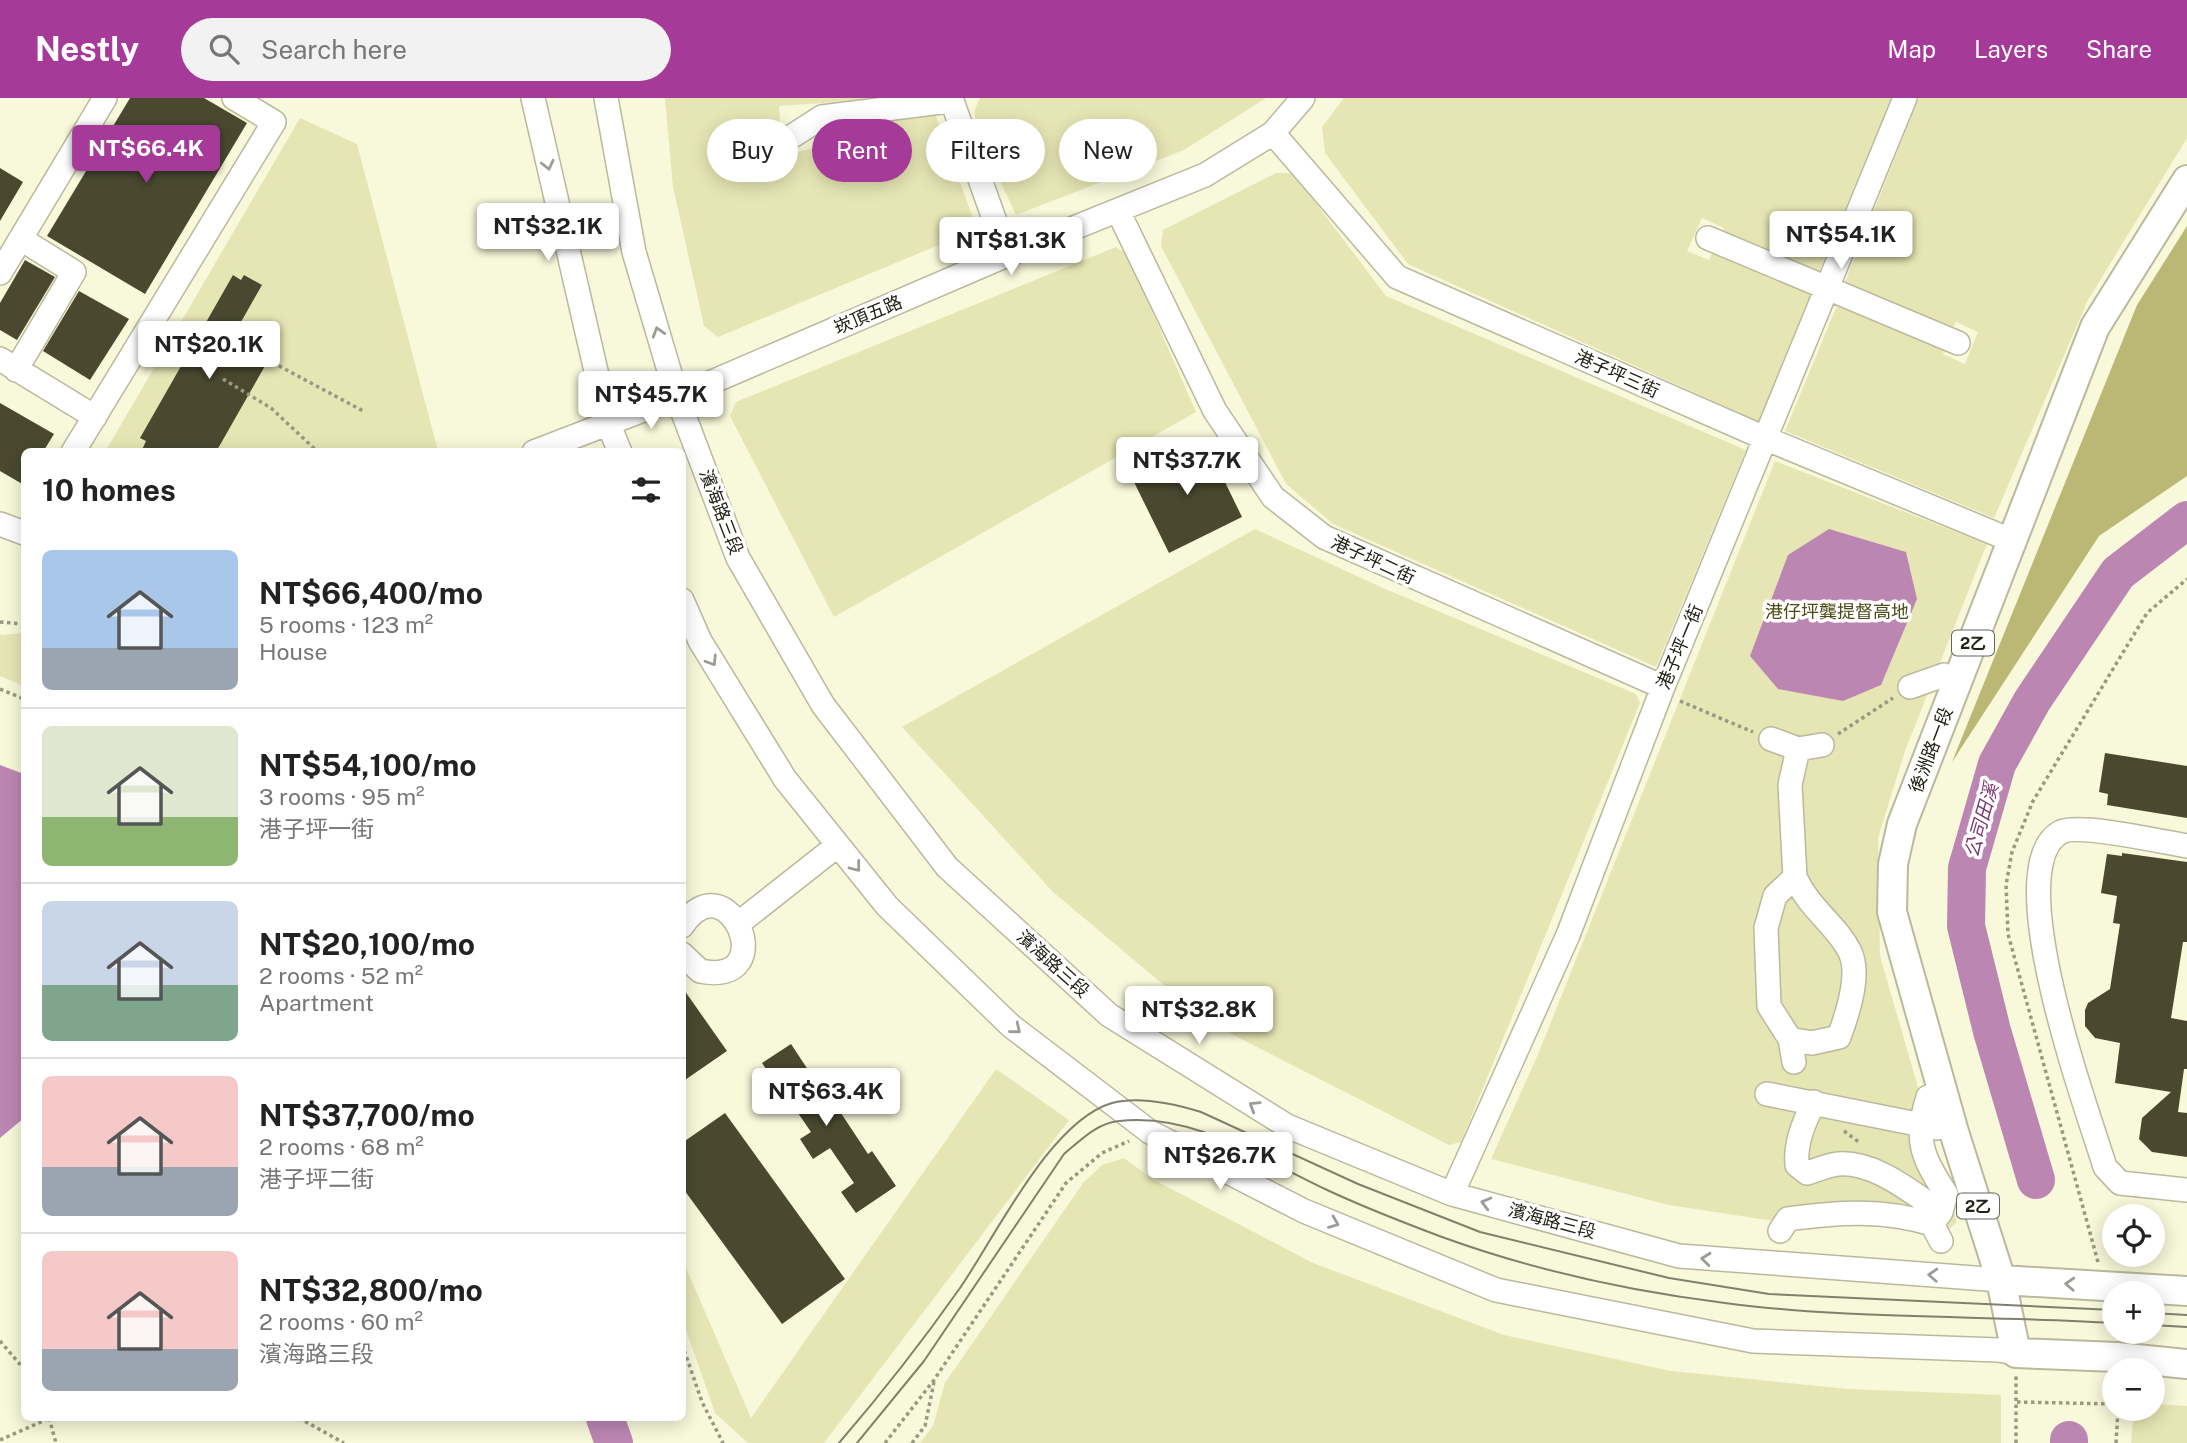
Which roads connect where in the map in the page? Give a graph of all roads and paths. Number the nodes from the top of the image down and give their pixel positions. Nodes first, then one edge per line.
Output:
1 (105, 98) edge
2 (234, 98) edge
3 (606, 98) edge
4 (1303, 98) edge
5 (1905, 98) edge
6 (527, 99) edge
7 (950, 99) edge
8 (798, 132) edge
9 (1273, 133) junction
10 (2187, 180) edge
11 (1119, 213) junction
12 (1708, 237) dead end
13 (21, 239) junction
14 (1007, 255) junction
15 (0, 273) edge
16 (1827, 288) junction
17 (1958, 343) dead end
18 (242, 346) dead end
19 (8, 364) edge
20 (223, 379) dead end
21 (677, 397) junction
22 (365, 412) dead end
23 (95, 417) junction
24 (608, 423) junction
25 (1767, 439) junction
26 (76, 448) edge
27 (314, 448) edge
28 (544, 448) edge
29 (618, 448) edge
30 (2013, 541) junction
31 (2187, 579) edge
32 (686, 609) edge
33 (0, 622) edge
34 (21, 624) edge
35 (1944, 675) dead end
36 (1910, 687) joint
37 (0, 689) edge
38 (1667, 692) junction
39 (21, 698) edge
40 (1741, 728) dead end
41 (1771, 739) dead end
42 (1822, 745) joint
43 (1798, 749) junction
44 (838, 845) junction
45 (2187, 846) edge
46 (1795, 877) junction
47 (686, 922) edge
48 (739, 923) junction
49 (686, 958) edge
50 (1767, 1094) dead end
51 (1928, 1097) dead end
52 (1814, 1102) junction
53 (1928, 1126) junction
54 (1150, 1132) junction
55 (1893, 1180) junction
56 (2187, 1190) edge
57 (1452, 1194) junction
58 (1856, 1212) junction
59 (1938, 1226) junction
60 (1780, 1231) dead end
61 (2001, 1280) junction
62 (2103, 1281) edge
63 (2102, 1286) edge
64 (2165, 1290) edge
65 (2187, 1291) edge
66 (0, 1341) edge
67 (2016, 1353) junction
68 (686, 1356) edge
69 (2187, 1364) edge
70 (21, 1366) edge
71 (934, 1380) junction
72 (2102, 1404) edge
73 (42, 1421) edge
74 (50, 1421) edge
75 (304, 1421) edge
76 (2117, 1421) edge
77 (0, 1440) edge
78 (56, 1443) edge
79 (344, 1443) edge
80 (723, 1443) edge
81 (885, 1443) edge
82 (912, 1443) edge
83 (2016, 1443) edge
84 (2116, 1443) edge

1 - 13 street
2 - 23 street
21 -> 3 street, 濱海路三段
4 - 9 street, 崁頂五路
5 - 16 street, 港子坪一街
6 -> 24 street
7 - 8 street
7 - 14 street
9 - 11 street, 崁頂五路
9 - 25 street, 港子坪三街
10 - 30 main road, 後洲路一段 / 2乙
11 - 14 street, 崁頂五路
11 - 38 street, 港子坪二街
12 - 16 street
13 - 15 street
13 - 19 street
14 - 21 street, 崁頂五路
16 - 17 street
16 - 25 street, 港子坪一街
18 - 22 path
19 - 23 street
20 - 27 path
21 - 24 street, 崁頂五路
57 -> 21 street, 濱海路三段
23 - 26 street
24 - 28 street, 崁頂五路
24 - 29 street
25 - 30 street, 港子坪三街
25 - 38 street, 港子坪一街
30 - 61 main road, 後洲路一段 / 2乙
31 - 62 path
32 -> 44 street
33 - 34 path
35 - 36 street
36 - 42 path
37 - 39 path
38 - 40 path
38 - 57 street, 港子坪一街
41 - 43 street
42 - 43 street
43 - 46 street
44 - 48 street
44 -> 54 street
45 - 56 street
46 - 46 street
47 - 48 street
48 - 49 street
50 - 52 street
51 - 53 street
52 - 53 street
52 - 55 street
53 - 59 street
54 -> 67 street
54 - 71 path
55 - 58 street
55 - 59 street
61 -> 57 street, 濱海路三段
58 - 59 street
58 - 60 street
63 -> 61 main road, 濱海路三段
61 - 67 main road, 後洲路一段 / 2乙
64 - 65 main road, 濱海路三段
66 - 70 path
67 - 69 main road
68 - 80 path
71 - 81 path
71 - 82 path
72 - 83 path
73 - 77 path
74 - 78 path
75 - 79 path
76 - 84 path

